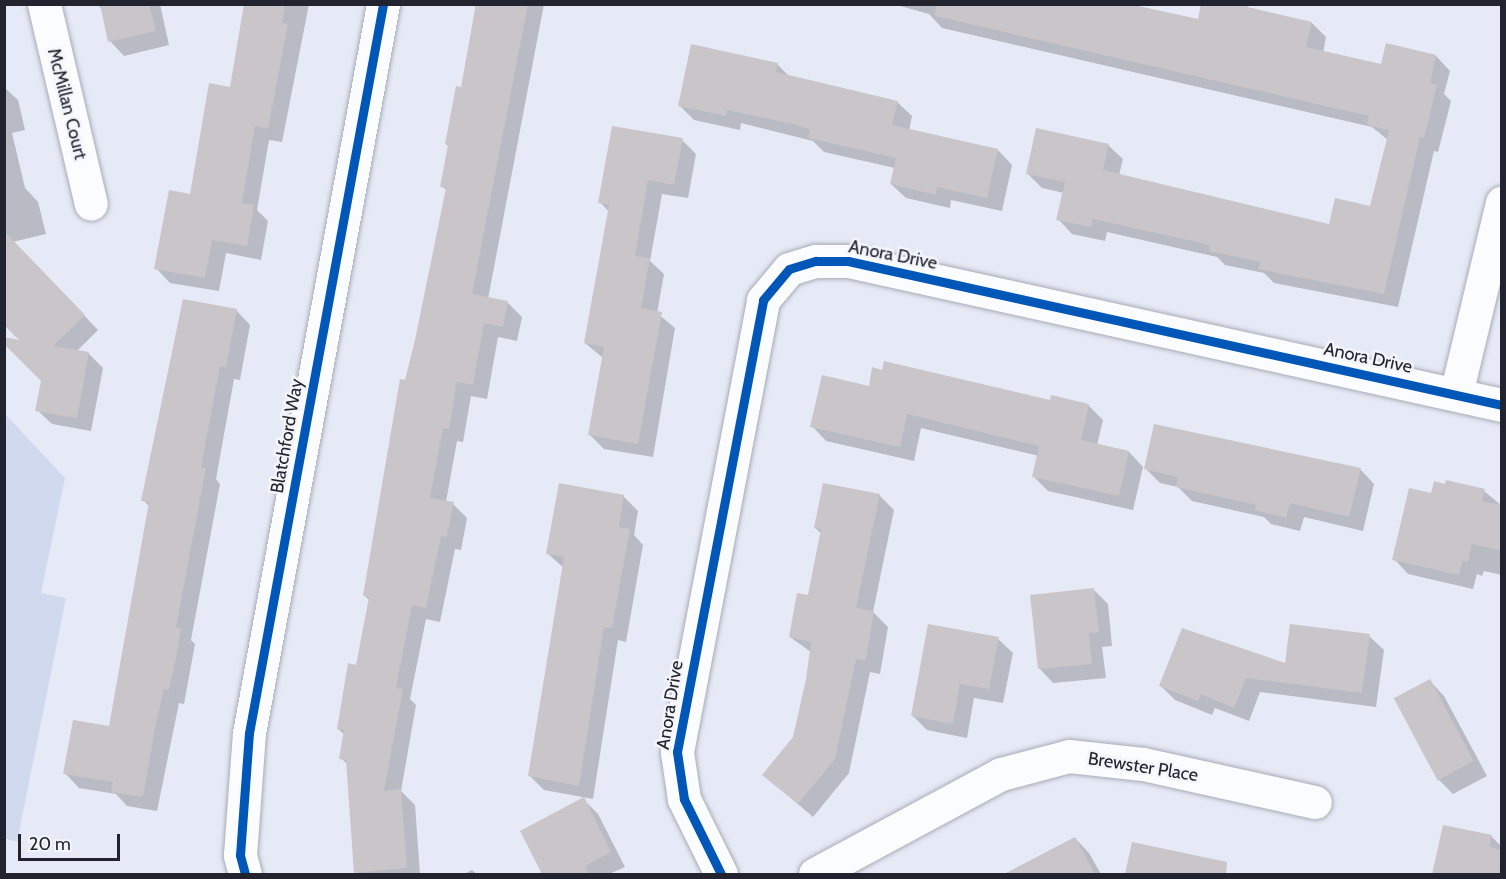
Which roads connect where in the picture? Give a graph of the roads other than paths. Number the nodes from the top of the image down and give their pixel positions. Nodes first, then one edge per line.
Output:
1 (44, 4) edge
2 (382, 4) edge
3 (1502, 202) edge
4 (91, 204) dead end
5 (1456, 394) junction
6 (1502, 405) edge
7 (1315, 802) dead end
8 (245, 874) edge
9 (721, 874) edge
10 (815, 874) edge

1 - 4 street, McMillan Court
2 - 8 street, Blatchford Way
3 - 5 street
5 - 6 street, Anora Drive
5 - 9 street, Anora Drive
7 - 10 street, Brewster Place

